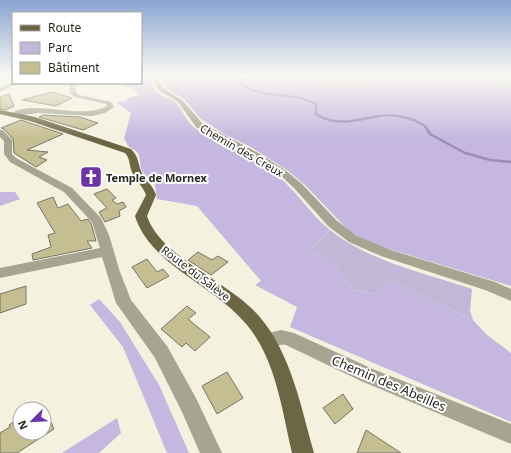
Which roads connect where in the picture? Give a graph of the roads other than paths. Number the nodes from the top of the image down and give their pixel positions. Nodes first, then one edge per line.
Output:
1 (78, 96) edge
2 (171, 96) edge
3 (0, 112) edge
4 (15, 114) junction
5 (0, 132) edge
6 (108, 251) junction
7 (0, 273) edge
8 (511, 295) edge
9 (267, 340) junction
10 (511, 434) edge
11 (211, 453) edge
12 (303, 453) edge

1 - 4 street
2 - 8 street, Chemin des Creux
3 - 4 main road, Route du Salève
4 - 9 main road, Route du Salève
5 - 6 street
6 - 7 street
6 - 11 street
9 - 10 street, Chemin des Abeilles
9 - 12 main road, Route du Salève

